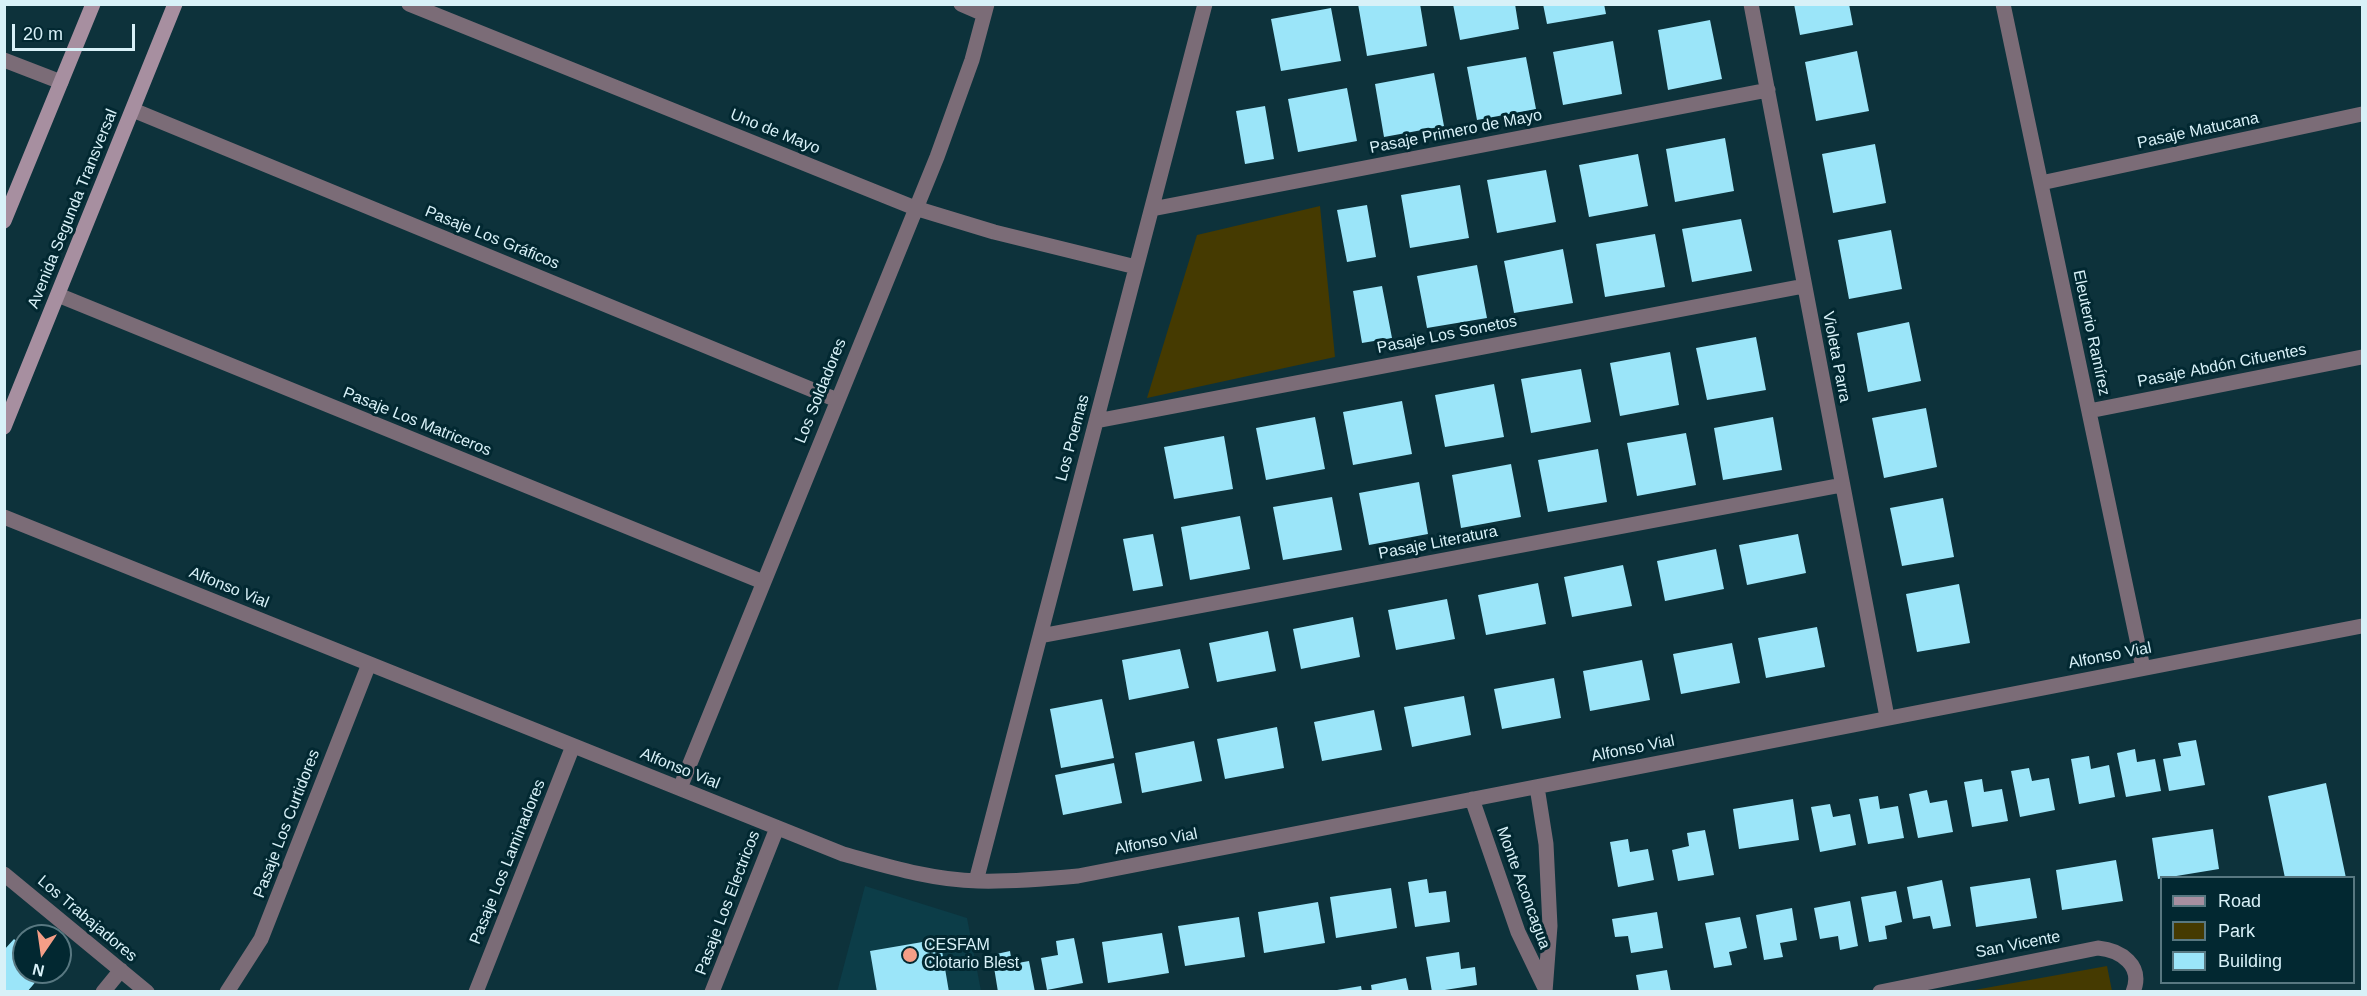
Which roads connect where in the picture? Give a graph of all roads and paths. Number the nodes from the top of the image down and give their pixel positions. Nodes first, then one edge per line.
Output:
1 (93, 4) edge
2 (175, 4) edge
3 (409, 4) edge
4 (961, 4) edge
5 (1205, 4) edge
6 (1751, 4) edge
7 (2003, 4) edge
8 (986, 9) edge
9 (4, 60) edge
10 (62, 82) junction
11 (1768, 90) junction
12 (133, 110) junction
13 (2362, 114) edge
14 (2041, 183) junction
15 (915, 208) junction
16 (1152, 209) junction
17 (4, 221) edge
18 (1137, 267) junction
19 (1804, 286) junction
20 (58, 295) junction
21 (2362, 357) edge
22 (837, 400) junction
23 (2089, 411) junction
24 (1096, 421) junction
25 (4, 427) edge
26 (1842, 486) junction
27 (4, 517) edge
28 (763, 582) junction
29 (2362, 626) edge
30 (1040, 636) junction
31 (369, 664) junction
32 (2143, 668) junction
33 (1887, 717) junction
34 (573, 746) junction
35 (1537, 787) junction
36 (680, 789) junction
37 (1472, 799) junction
38 (777, 828) junction
39 (4, 874) edge
40 (976, 881) junction
41 (121, 970) junction
42 (1545, 989) edge
43 (103, 992) edge
44 (147, 992) edge
45 (227, 992) edge
46 (476, 992) edge
47 (712, 992) edge
48 (1880, 992) edge
49 (2133, 992) edge

1 - 10 main road
2 - 12 main road, Avenida Segunda Transversal
3 - 15 street, Uno de Mayo
4 - 8 street
5 - 16 street, Los Poemas
6 - 11 street, Violeta Parra
7 - 14 street, Eleuterio Ramírez
8 - 15 street, Los Soldadores
9 - 10 street
10 - 17 main road
11 - 16 street, Pasaje Primero de Mayo
11 - 19 street, Violeta Parra
12 - 20 main road, Avenida Segunda Transversal
12 - 22 street, Pasaje Los Gráficos
13 - 14 street, Pasaje Matucana
14 - 23 street, Eleuterio Ramírez
15 - 18 street, Uno de Mayo
15 - 22 street, Los Soldadores
16 - 18 street, Los Poemas
18 - 24 street, Los Poemas
19 - 24 street, Pasaje Los Sonetos
19 - 26 street, Violeta Parra
20 - 25 main road, Avenida Segunda Transversal
20 - 28 street, Pasaje Los Matriceros
21 - 23 street, Pasaje Abdón Cifuentes
22 - 28 street, Los Soldadores
23 - 32 street, Eleuterio Ramírez
24 - 30 street, Los Poemas
26 - 30 street, Pasaje Literatura
26 - 33 street, Violeta Parra
27 - 31 street, Alfonso Vial
28 - 36 street, Los Soldadores
29 - 32 street, Alfonso Vial
30 - 40 street, Los Poemas
31 - 34 street, Alfonso Vial
31 - 45 street, Pasaje Los Curtidores
32 - 33 street, Alfonso Vial
33 - 35 street, Alfonso Vial
34 - 36 street, Alfonso Vial
34 - 46 street, Pasaje Los Laminadores
35 - 37 street, Alfonso Vial
35 - 42 street, Monte Aconcagua
36 - 38 street, Alfonso Vial
37 - 40 street, Alfonso Vial
37 - 42 street, Monte Aconcagua
38 - 40 street, Alfonso Vial
38 - 47 street, Pasaje Los Electricos
39 - 41 street, Los Trabajadores
41 - 43 street
41 - 44 street, Los Trabajadores
48 - 49 street, San Vicente

